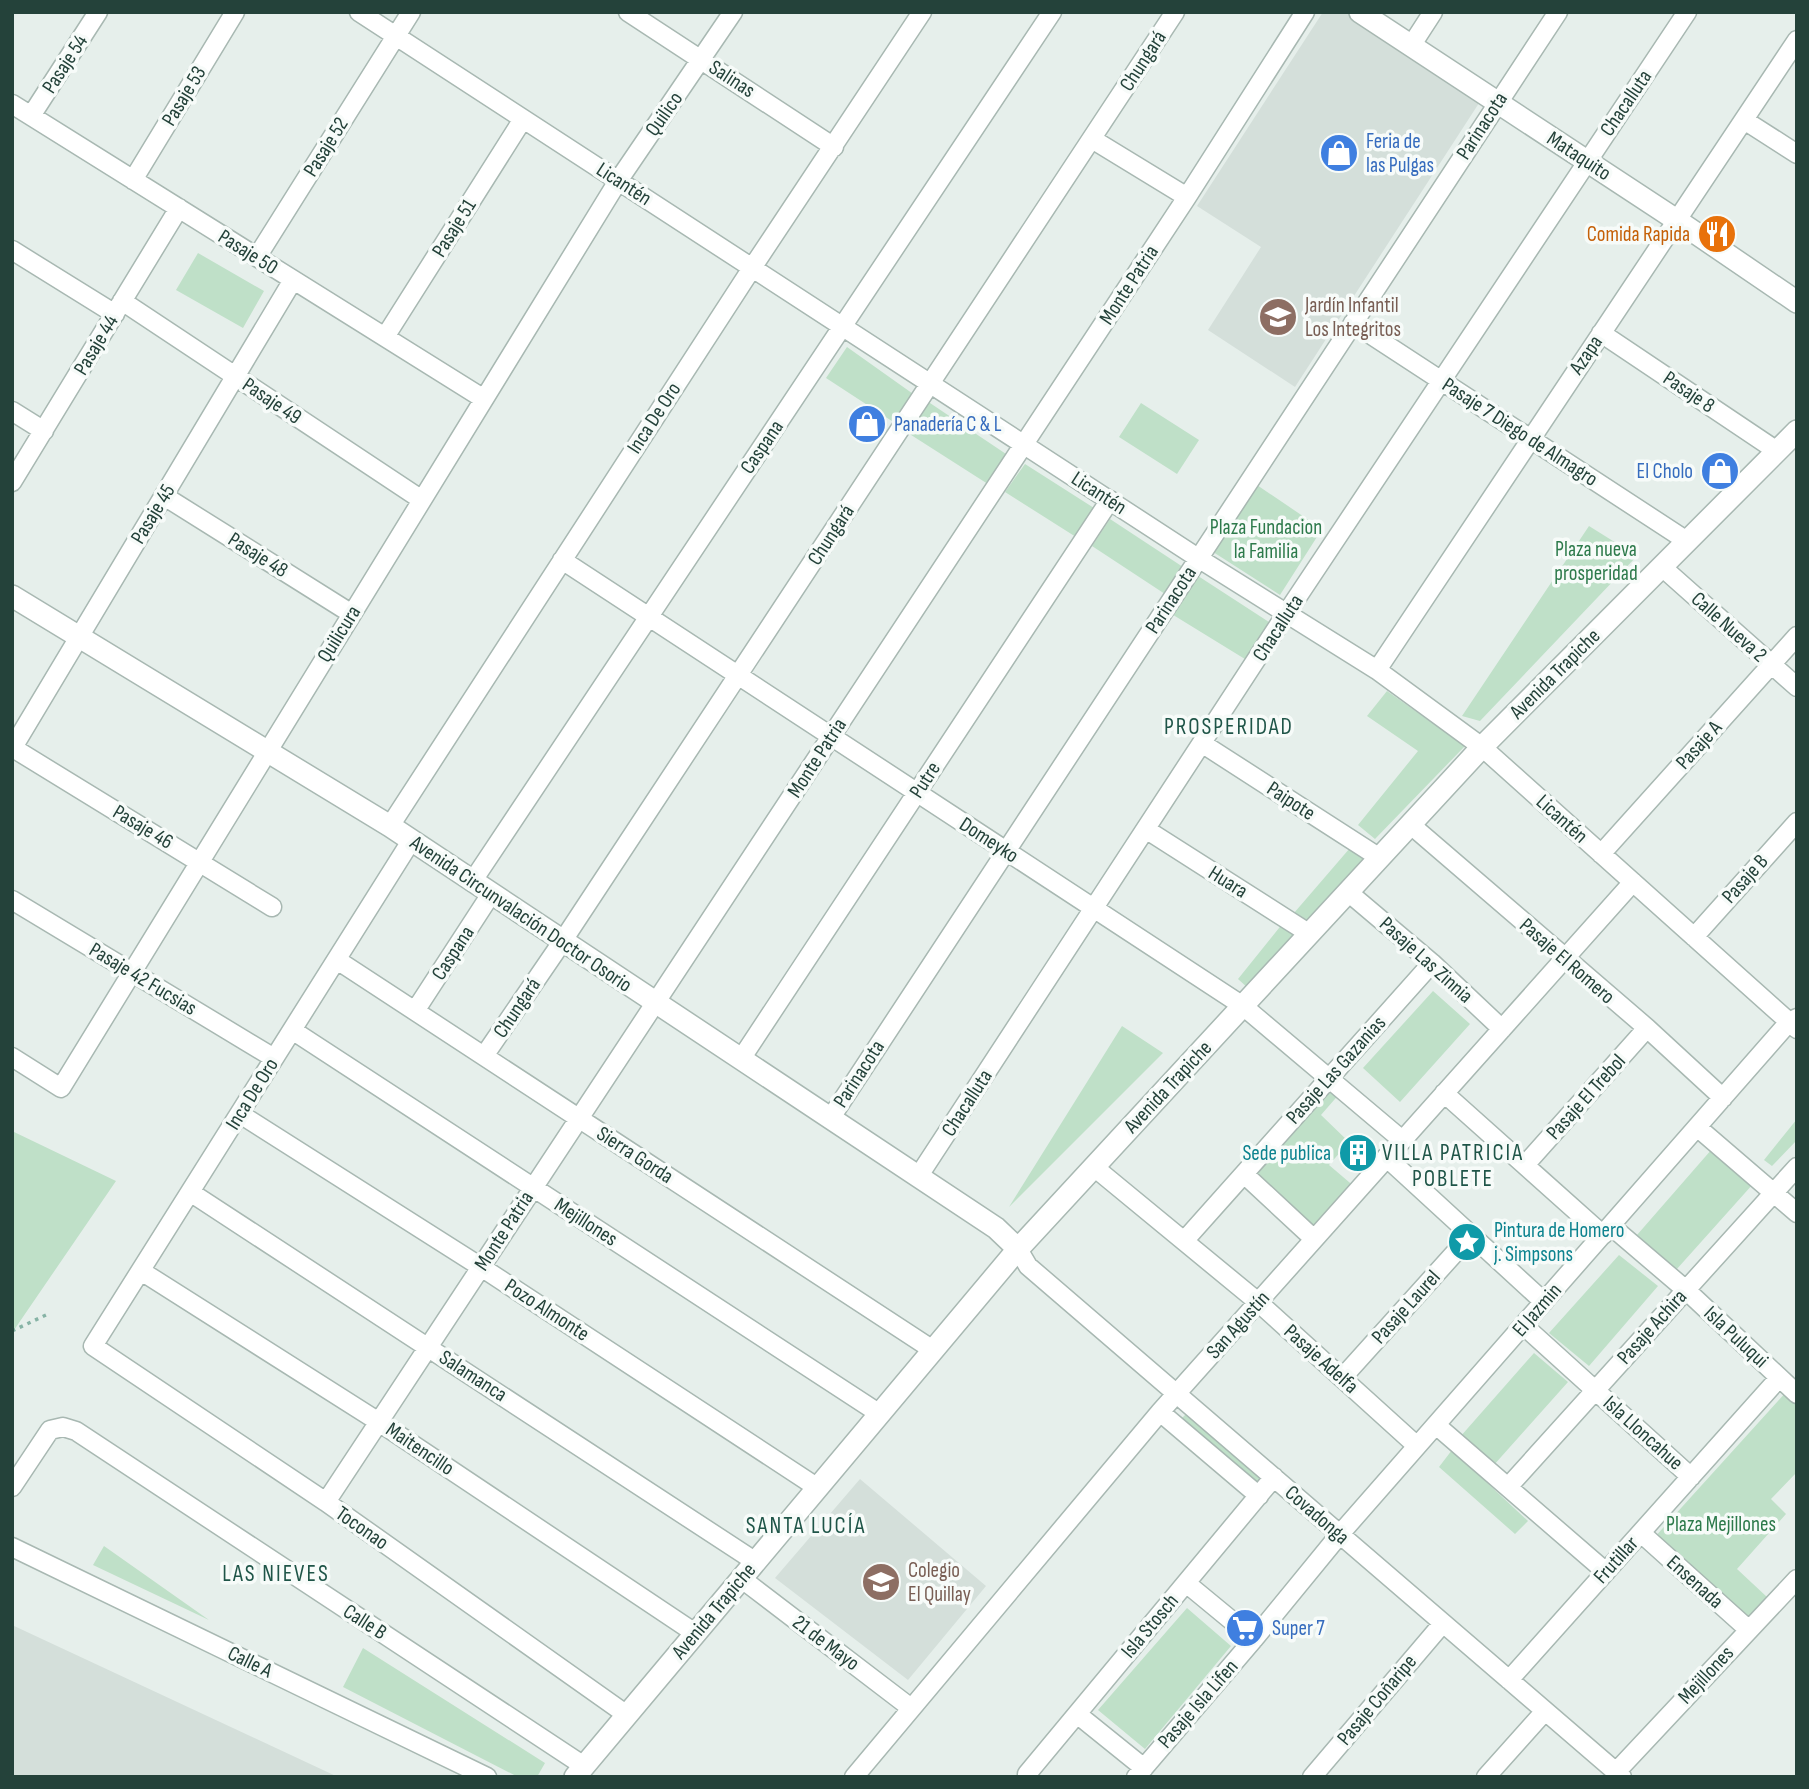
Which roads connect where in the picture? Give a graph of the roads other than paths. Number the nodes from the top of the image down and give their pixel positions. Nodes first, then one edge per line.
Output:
1 (98, 12) edge
2 (235, 12) edge
3 (359, 12) edge
4 (411, 12) edge
5 (628, 12) edge
6 (733, 12) edge
7 (922, 12) edge
8 (1052, 12) edge
9 (1175, 12) edge
10 (1304, 12) edge
11 (1360, 12) edge
12 (1433, 12) edge
13 (1558, 12) edge
14 (1687, 12) edge
15 (396, 36) junction
16 (1797, 40) edge
17 (1411, 46) junction
18 (702, 60) junction
19 (1498, 102) junction
20 (12, 104) edge
21 (32, 116) junction
22 (523, 119) junction
23 (1744, 120) junction
24 (1091, 139) junction
25 (834, 147) junction
26 (1797, 154) edge
27 (1587, 161) junction
28 (133, 180) junction
29 (618, 181) junction
30 (1187, 197) junction
31 (179, 208) junction
32 (1678, 221) junction
33 (12, 250) edge
34 (257, 257) junction
35 (752, 268) junction
36 (293, 280) junction
37 (1797, 302) edge
38 (119, 308) junction
39 (1353, 323) junction
40 (842, 326) junction
41 (1601, 333) junction
42 (385, 337) junction
43 (235, 376) junction
44 (1442, 381) junction
45 (930, 383) junction
46 (484, 399) junction
47 (12, 411) edge
48 (44, 430) junction
49 (1797, 431) edge
50 (1530, 438) junction
51 (1024, 444) junction
52 (1777, 451) junction
53 (12, 482) edge
54 (164, 496) junction
55 (422, 500) junction
56 (1110, 500) junction
57 (1687, 541) junction
58 (1198, 558) junction
59 (562, 560) junction
60 (1662, 567) junction
61 (12, 596) edge
62 (352, 614) junction
63 (1286, 614) junction
64 (649, 617) junction
65 (1797, 636) edge
66 (79, 637) junction
67 (1771, 664) junction
68 (1377, 670) junction
69 (738, 675) junction
70 (1797, 687) edge
71 (831, 736) junction
72 (1203, 744) junction
73 (1482, 747) junction
74 (13, 749) edge
75 (268, 751) junction
76 (917, 792) junction
77 (1797, 822) edge
78 (1410, 825) junction
79 (390, 826) junction
80 (1147, 830) junction
81 (411, 841) junction
82 (1006, 851) junction
83 (1601, 854) junction
84 (1380, 858) junction
85 (200, 862) junction
86 (472, 881) junction
87 (1633, 882) junction
88 (1348, 892) junction
89 (491, 894) junction
90 (12, 900) edge
91 (272, 907) dead end
92 (1094, 909) junction
93 (1310, 934) junction
94 (1694, 937) junction
95 (562, 942) junction
96 (1565, 959) junction
97 (337, 960) junction
98 (1432, 963) junction
99 (132, 972) junction
100 (655, 1003) junction
101 (1243, 1006) junction
102 (415, 1011) junction
103 (1794, 1023) edge
104 (1647, 1028) junction
105 (1502, 1029) junction
106 (292, 1030) junction
107 (484, 1056) junction
108 (12, 1058) edge
109 (274, 1058) junction
110 (741, 1059) junction
111 (1328, 1078) junction
112 (1444, 1093) junction
113 (1723, 1098) junction
114 (240, 1114) junction
115 (579, 1118) junction
116 (830, 1119) junction
117 (1698, 1127) junction
118 (1402, 1140) junction
119 (1386, 1157) junction
120 (1525, 1165) junction
121 (1094, 1167) junction
122 (1797, 1167) edge
123 (1244, 1174) junction
124 (918, 1177) junction
125 (533, 1187) junction
126 (190, 1192) junction
127 (1774, 1192) junction
128 (1797, 1213) edge
129 (1607, 1230) junction
130 (1470, 1236) junction
131 (1314, 1239) junction
132 (1184, 1241) junction
133 (1018, 1249) junction
134 (481, 1267) junction
135 (141, 1271) junction
136 (1686, 1290) junction
137 (1258, 1302) junction
138 (1544, 1302) junction
139 (1523, 1325) junction
140 (93, 1346) joint
141 (428, 1347) junction
142 (933, 1350) junction
143 (1342, 1378) junction
144 (1779, 1378) junction
145 (1596, 1390) junction
146 (1177, 1394) junction
147 (1797, 1394) edge
148 (1160, 1412) junction
149 (880, 1414) junction
150 (379, 1422) junction
151 (1436, 1425) junction
152 (1417, 1446) junction
153 (1691, 1476) junction
154 (1274, 1477) junction
155 (12, 1487) edge
156 (1508, 1487) junction
157 (818, 1488) junction
158 (1259, 1496) junction
159 (326, 1502) junction
160 (1641, 1533) junction
161 (1340, 1534) junction
162 (12, 1547) edge
163 (756, 1562) junction
164 (1606, 1572) junction
165 (742, 1578) junction
166 (1797, 1579) edge
167 (1185, 1583) junction
168 (1443, 1623) junction
169 (1749, 1630) junction
170 (695, 1633) junction
171 (1254, 1639) junction
172 (1509, 1680) junction
173 (911, 1708) junction
174 (1545, 1711) junction
175 (1077, 1714) junction
176 (627, 1715) junction
177 (580, 1771) edge
178 (1140, 1772) edge
179 (1027, 1774) dead end
180 (1619, 1774) edge
181 (487, 1777) edge
182 (854, 1777) edge
183 (1312, 1777) edge
184 (1486, 1777) edge

1 - 21 street, Pasaje 54
2 - 28 street, Pasaje 53
3 - 15 street, Licantén
4 - 15 street, Pasaje 52
5 - 18 street, Salinas
6 - 18 street, Quilico
7 - 25 street, Inca De Oro
8 - 40 street, Caspana
9 - 24 street, Chungará
10 - 30 street, Monte Patria
11 - 17 street, Mataquito
12 - 17 street
13 - 19 street, Parinacota
14 - 27 street, Chacalluta
15 - 22 street, Licantén
15 - 34 street, Pasaje 52
16 - 23 street, Azapa
17 - 19 street, Mataquito
18 - 25 street, Salinas
18 - 29 street, Quilico
19 - 27 street, Mataquito
19 - 39 street, Parinacota
20 - 21 street, Pasaje 50
21 - 28 street, Pasaje 50
22 - 29 street, Licantén
22 - 42 street, Pasaje 51
23 - 26 street
23 - 32 street, Azapa
24 - 30 street
24 - 45 street, Chungará
25 - 35 street, Inca De Oro
27 - 32 street, Mataquito
27 - 44 street, Chacalluta
28 - 31 street, Pasaje 50
29 - 35 street, Licantén
29 - 46 street, Quilicura
30 - 51 street, Monte Patria
31 - 34 street, Pasaje 50
31 - 38 street, Pasaje 44
32 - 37 street, Mataquito
32 - 41 street, Azapa
33 - 38 street, Pasaje 49
34 - 36 street, Pasaje 50
35 - 40 street, Licantén
35 - 59 street, Inca De Oro
36 - 42 street, Pasaje 50
36 - 43 street, Pasaje 45
38 - 43 street, Pasaje 49
38 - 48 street, Pasaje 44
39 - 44 street, Pasaje 7 Diego de Almagro
39 - 58 street, Parinacota
40 - 45 street, Licantén
40 - 64 street, Caspana
41 - 50 street, Azapa
41 - 52 street, Pasaje 8
42 - 46 street, Pasaje 50
43 - 54 street, Pasaje 45
43 - 55 street, Pasaje 49
44 - 50 street, Pasaje 7 Diego de Almagro
44 - 63 street, Chacalluta
45 - 51 street, Licantén
45 - 69 street, Chungará
46 - 55 street, Quilicura
47 - 48 street
48 - 53 street, Pasaje 44
49 - 52 street, Avenida Trapiche
50 - 57 street, Pasaje 7 Diego de Almagro
50 - 68 street, Azapa
51 - 56 street, Licantén
51 - 71 street, Monte Patria
52 - 57 street, Avenida Trapiche
54 - 62 street, Pasaje 48
54 - 66 street, Pasaje 45
55 - 62 street, Quilicura
56 - 58 street, Licantén
56 - 76 street, Putre
57 - 60 street, Avenida Trapiche
58 - 63 street, Licantén
58 - 82 street, Parinacota
59 - 64 street, Domeyko
59 - 79 street, Inca De Oro
60 - 67 street, Calle Nueva 2
60 - 73 street, Avenida Trapiche
61 - 66 street, Avenida Circunvalación Doctor Osorio
62 - 75 street, Quilicura
63 - 68 street, Licantén
63 - 72 street, Chacalluta
64 - 69 street, Domeyko
64 - 86 street, Caspana
65 - 67 street, Pasaje A
66 - 74 street, Pasaje 45
66 - 75 street, Avenida Circunvalación Doctor Osorio
67 - 70 street, Calle Nueva 2
67 - 83 street, Pasaje A
68 - 73 street, Licantén
69 - 71 street, Domeyko
69 - 95 street, Chungará
71 - 76 street, Domeyko
71 - 100 street, Monte Patria
72 - 80 street, Chacalluta
72 - 84 street, Paipote
73 - 78 street, Avenida Trapiche
73 - 83 street, Licantén
74 - 85 street, Pasaje 46
75 - 79 street, Avenida Circunvalación Doctor Osorio
75 - 85 street, Quilicura
76 - 82 street, Domeyko
76 - 110 street, Putre
77 - 94 street, Pasaje B
78 - 84 street, Avenida Trapiche
78 - 96 street, Pasaje El Romero
79 - 81 street, Avenida Circunvalación Doctor Osorio
80 - 92 street, Chacalluta
80 - 93 street, Huara
81 - 86 street, Avenida Circunvalación Doctor Osorio
81 - 97 street, Inca De Oro
82 - 92 street, Domeyko
82 - 116 street, Parinacota
83 - 87 street, Licantén
84 - 88 street, Avenida Trapiche
85 - 91 street, Pasaje 46
85 - 99 street, Quilicura
86 - 89 street, Avenida Circunvalación Doctor Osorio
87 - 94 street, Licantén
87 - 96 street, San Agustín
88 - 93 street, Avenida Trapiche
88 - 98 street, Pasaje Las Zinnia
89 - 95 street, Avenida Circunvalación Doctor Osorio
89 - 102 street, Caspana
90 - 99 street, Pasaje 42 Fucsias
92 - 101 street, Domeyko
92 - 124 street, Chacalluta
93 - 101 street, Avenida Trapiche
94 - 103 street, Licantén
95 - 100 street, Avenida Circunvalación Doctor Osorio
95 - 107 street, Chungará
96 - 104 street, Pasaje El Romero
96 - 105 street, San Agustín
97 - 102 street, Sierra Gorda
97 - 106 street, Inca De Oro
98 - 105 street, Pasaje Las Zinnia
98 - 111 street, Pasaje Las Gazanias
99 - 108 street, Quilicura
99 - 109 street, Pasaje 42 Fucsias
100 - 110 street, Avenida Circunvalación Doctor Osorio
100 - 115 street, Monte Patria
101 - 111 street, Domeyko
101 - 121 street, Avenida Trapiche
102 - 107 street, Sierra Gorda
103 - 113 street, El Jazmin
104 - 113 street, Pasaje El Romero
104 - 120 street, Pasaje El Trebol
105 - 112 street, San Agustín
106 - 109 street, Inca De Oro
106 - 125 street, Mejillones
107 - 115 street, Sierra Gorda
109 - 114 street, Inca De Oro
110 - 116 street, Avenida Circunvalación Doctor Osorio
111 - 118 street, Domeyko
111 - 123 street, Pasaje Las Gazanias
112 - 118 street, San Agustín
112 - 120 street, Isla Puluqui
113 - 117 street, El Jazmin
114 - 126 street, Inca De Oro
114 - 134 street, Pozo Almonte
115 - 125 street, Monte Patria
115 - 142 street, Sierra Gorda
116 - 124 street, Avenida Circunvalación Doctor Osorio
117 - 127 street
117 - 129 street, El Jazmin
118 - 119 street, San Agustín
119 - 130 street
119 - 131 street, San Agustín
120 - 129 street, Isla Puluqui
121 - 132 street, Pasaje Adelfa
121 - 133 street, Avenida Trapiche
122 - 127 street, Pasaje Achira
123 - 131 street
123 - 132 street, Pasaje Las Gazanias
124 - 133 street, Avenida Circunvalación Doctor Osorio
125 - 134 street, Monte Patria
125 - 149 street, Mejillones
126 - 135 street, Inca De Oro
126 - 141 street, Salamanca
127 - 128 street
127 - 136 street, Pasaje Achira
129 - 136 street, Isla Puluqui
129 - 138 street, El Jazmin
130 - 138 street
130 - 143 street, Pasaje Laurel
131 - 137 street, San Agustín
132 - 137 street, Pasaje Adelfa
133 - 142 street, Avenida Trapiche
133 - 146 street, Covadonga
134 - 141 street, Monte Patria
134 - 157 street, Pozo Almonte
135 - 140 street, Inca De Oro
135 - 150 street, Maitencillo
136 - 144 street, Isla Puluqui
136 - 145 street, Pasaje Achira
137 - 143 street, Pasaje Adelfa
137 - 146 street, San Agustín
138 - 139 street, El Jazmin
139 - 145 street, Isla Lloncahue
139 - 151 street, El Jazmin
140 - 159 street, Toconao
141 - 150 street, Monte Patria
141 - 163 street, Salamanca
142 - 149 street, Avenida Trapiche
143 - 152 street, Pasaje Adelfa
144 - 147 street, Isla Puluqui
144 - 153 street, Frutillar
145 - 153 street, Isla Lloncahue
145 - 156 street, Pasaje Achira
146 - 148 street, San Agustín
146 - 154 street, Covadonga
148 - 158 street
148 - 173 street, San Agustín
149 - 157 street, Avenida Trapiche
150 - 159 street, Monte Patria
150 - 170 street, Maitencillo
151 - 152 street, El Jazmin
151 - 156 street
152 - 161 street, El Jazmin
153 - 160 street, Frutillar
154 - 158 street, Isla Stosch
154 - 161 street, Covadonga
155 - 177 street, Calle B
156 - 164 street
157 - 163 street, Avenida Trapiche
158 - 167 street, Isla Stosch
159 - 176 street, Toconao
160 - 164 street, Frutillar
160 - 169 street, Ensenada
161 - 168 street, Covadonga
161 - 171 street, Pasaje Isla Lifen
162 - 181 street, Calle A
163 - 165 street, Avenida Trapiche
164 - 172 street, Frutillar
165 - 170 street, Avenida Trapiche
165 - 173 street, 21 de Mayo
166 - 169 street, Mejillones
167 - 171 street
167 - 175 street, Isla Stosch
168 - 172 street, Covadonga
168 - 183 street, Pasaje Coñaripe
169 - 180 street, Mejillones
170 - 176 street, Avenida Trapiche
171 - 178 street, Pasaje Isla Lifen
172 - 174 street, Covadonga
173 - 182 street, San Agustín
174 - 180 street, Covadonga
174 - 184 street
175 - 178 street
175 - 179 street, Isla Stosch
176 - 177 street, Avenida Trapiche

